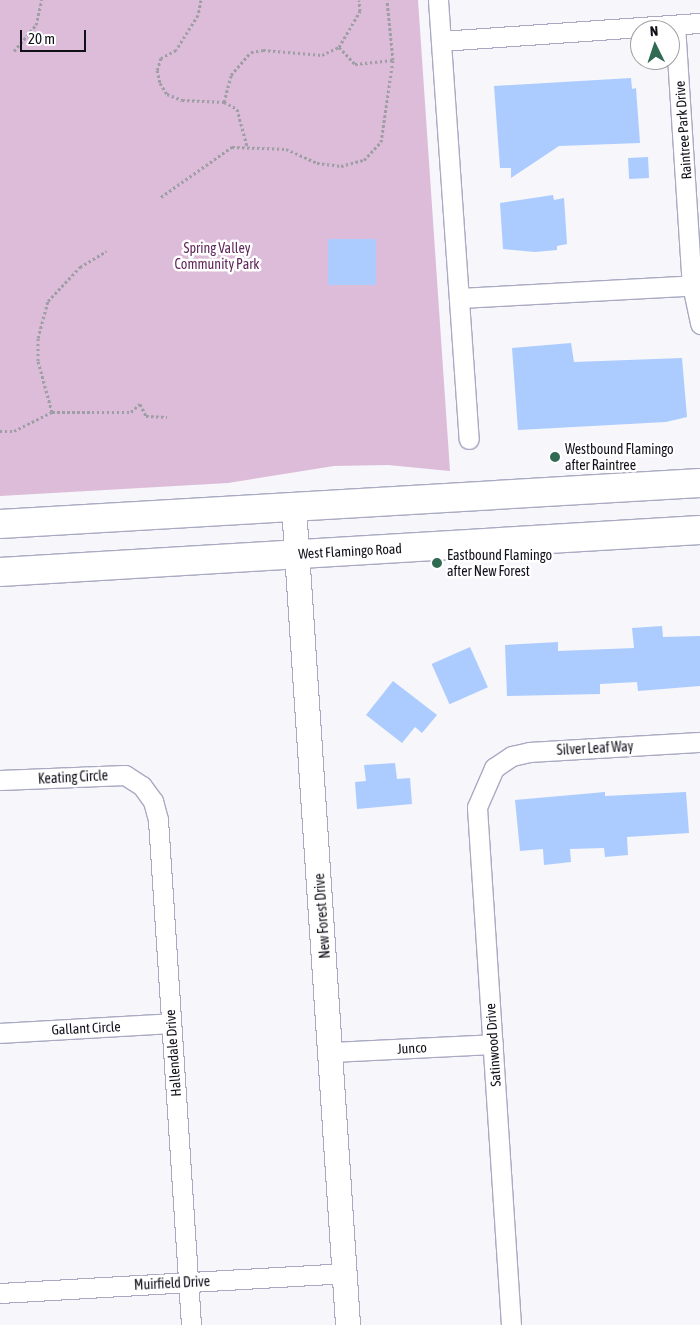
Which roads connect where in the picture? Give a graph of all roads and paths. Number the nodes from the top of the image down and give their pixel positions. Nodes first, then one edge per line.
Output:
1 (42, 0) edge
2 (201, 0) edge
3 (359, 0) edge
4 (387, 0) edge
5 (438, 0) edge
6 (700, 23) edge
7 (680, 25) edge
8 (630, 28) edge
9 (441, 41) junction
10 (339, 47) junction
11 (14, 51) dead end
12 (393, 60) junction
13 (679, 70) edge
14 (224, 102) junction
15 (247, 146) junction
16 (161, 197) dead end
17 (107, 251) dead end
18 (696, 285) edge
19 (460, 298) junction
20 (700, 324) edge
21 (52, 412) junction
22 (167, 417) dead end
23 (0, 431) edge
24 (470, 439) dead end
25 (700, 483) edge
26 (294, 507) junction
27 (0, 524) edge
28 (700, 530) edge
29 (298, 554) junction
30 (0, 572) edge
31 (700, 742) edge
32 (494, 768) joint
33 (0, 780) edge
34 (142, 786) joint
35 (171, 1023) junction
36 (0, 1032) edge
37 (492, 1044) junction
38 (331, 1052) junction
39 (345, 1274) junction
40 (188, 1282) junction
41 (0, 1293) edge
42 (191, 1325) edge
43 (348, 1325) edge
44 (511, 1325) edge

1 - 11 path
2 - 14 path
3 - 10 path
4 - 12 path
5 - 9 street
6 - 7 street
8 - 9 street
9 - 19 street
10 - 12 path
10 - 14 path
12 - 15 path
13 - 18 street, Raintree Park Drive
14 - 15 path
15 - 16 path
17 - 21 path
18 - 19 street
18 - 20 street, Raintree Park Drive
19 - 24 street
21 - 22 path
21 - 23 path
25 - 26 main road
26 - 27 main road
26 - 29 street, New Forest Drive
28 - 29 main road, West Flamingo Road
29 - 30 main road, West Flamingo Road
29 - 38 street, New Forest Drive
31 - 32 street, Silver Leaf Way
32 - 37 street, Satinwood Drive
33 - 34 street, Keating Circle
34 - 35 street, Hallendale Drive
35 - 36 street, Gallant Circle
35 - 40 street, Hallendale Drive
37 - 38 street, Junco
37 - 44 street, Satinwood Drive
38 - 39 street, New Forest Drive
39 - 40 street, Muirfield Drive
39 - 43 street, New Forest Drive
40 - 41 street, Muirfield Drive
40 - 42 street, Hallendale Drive

